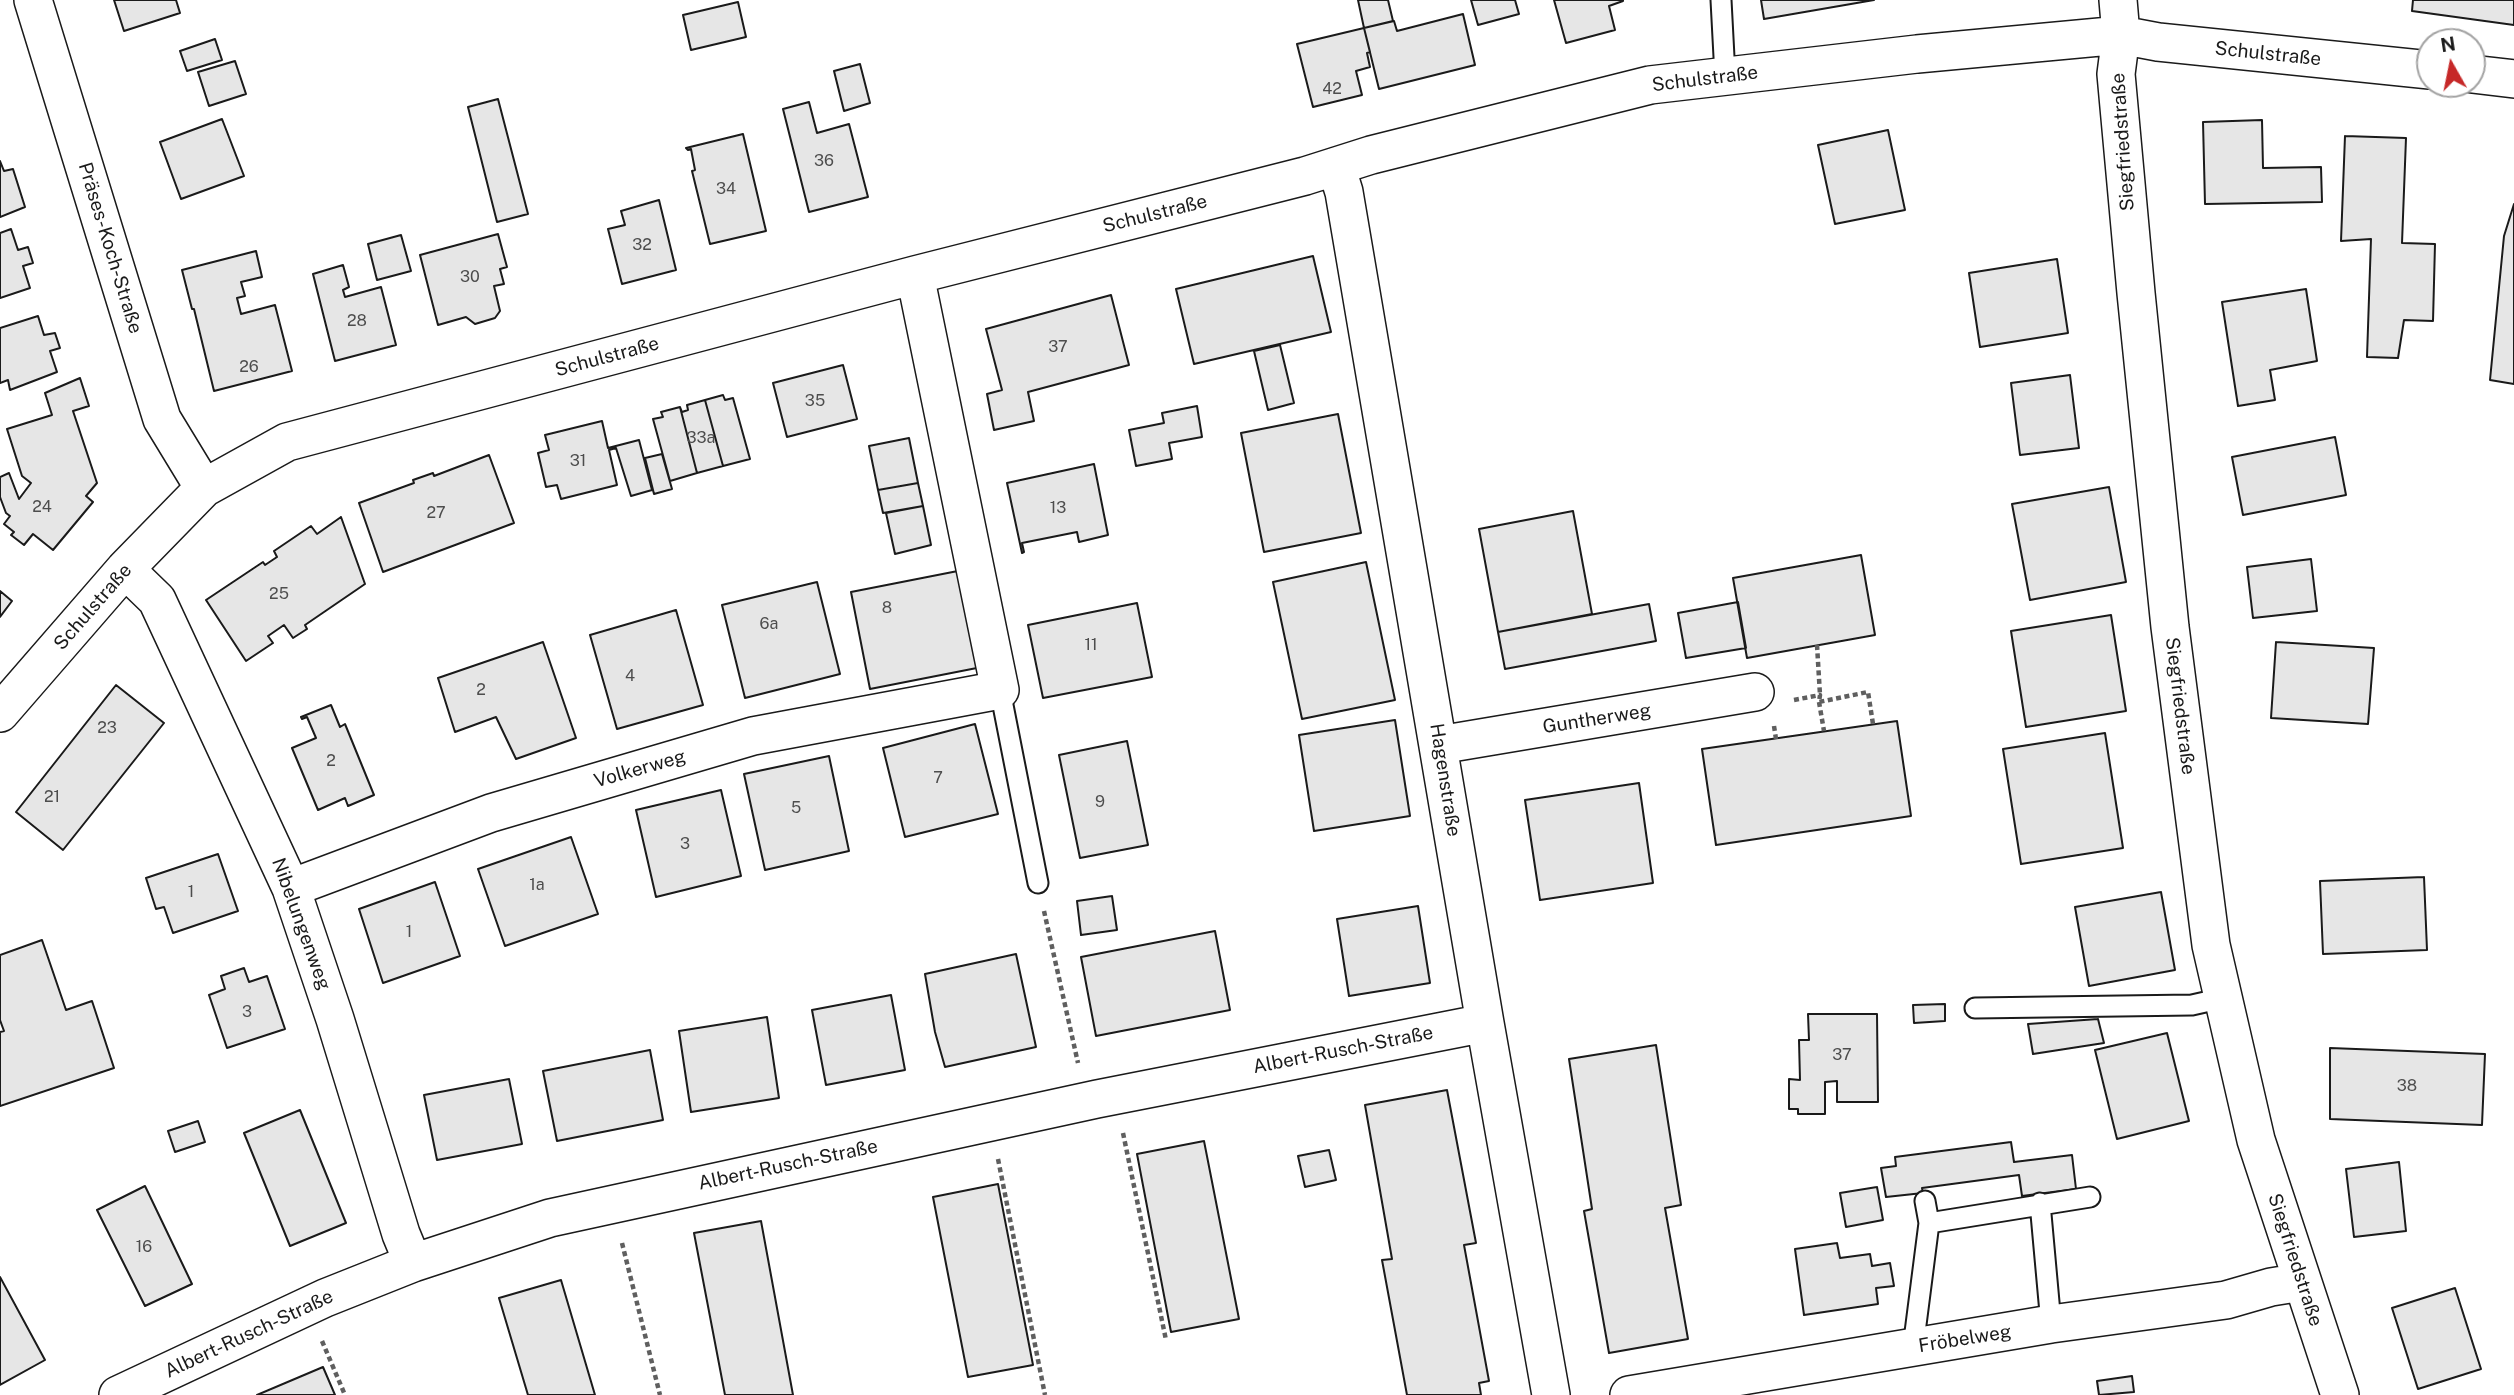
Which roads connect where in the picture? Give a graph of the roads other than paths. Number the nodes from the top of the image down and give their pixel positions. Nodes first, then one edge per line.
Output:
1 (33, 0) edge
2 (1721, 0) edge
3 (2120, 17) edge
4 (2416, 69) edge
5 (1725, 76) junction
6 (2486, 76) edge
7 (2514, 79) edge
8 (1336, 166) junction
9 (915, 275) junction
10 (204, 488) junction
11 (125, 569) junction
12 (1000, 690) junction
13 (1769, 697) road end
14 (0, 713) edge
15 (1439, 745) junction
16 (1038, 883) road end
17 (291, 888) junction
18 (2223, 998) junction
19 (1975, 1008) dead end
20 (1485, 1023) junction
21 (2090, 1197) dead end
22 (1925, 1201) dead end
23 (2040, 1203) junction
24 (1929, 1223) junction
25 (414, 1262) junction
26 (2302, 1282) junction
27 (2051, 1324) junction
28 (1913, 1348) junction
29 (118, 1395) edge
30 (1551, 1395) edge
31 (1629, 1395) edge
32 (2340, 1395) edge

1 - 10 street, Präses-Koch-Straße
2 - 5 lane
3 - 4 street, Schulstraße
3 - 5 street, Schulstraße
3 - 18 street, Siegfriedstraße
5 - 8 street, Schulstraße
6 - 7 street
8 - 9 street, Schulstraße
8 - 15 street, Hagenstraße
9 - 10 street, Schulstraße
9 - 12 street
10 - 11 street, Schulstraße
11 - 14 street, Schulstraße
11 - 17 street, Nibelungenweg
12 - 16 lane
12 - 17 street, Volkerweg
13 - 15 street, Guntherweg
15 - 20 street, Hagenstraße
17 - 25 street, Nibelungenweg
18 - 19 lane
18 - 26 street, Siegfriedstraße
20 - 25 street, Albert-Rusch-Straße
20 - 30 street, Hagenstraße
21 - 23 lane
22 - 24 lane
23 - 24 lane
23 - 27 lane
24 - 28 lane
25 - 29 street, Albert-Rusch-Straße
26 - 27 street, Fröbelweg
26 - 32 street, Siegfriedstraße
27 - 28 street, Fröbelweg
28 - 31 street, Fröbelweg

